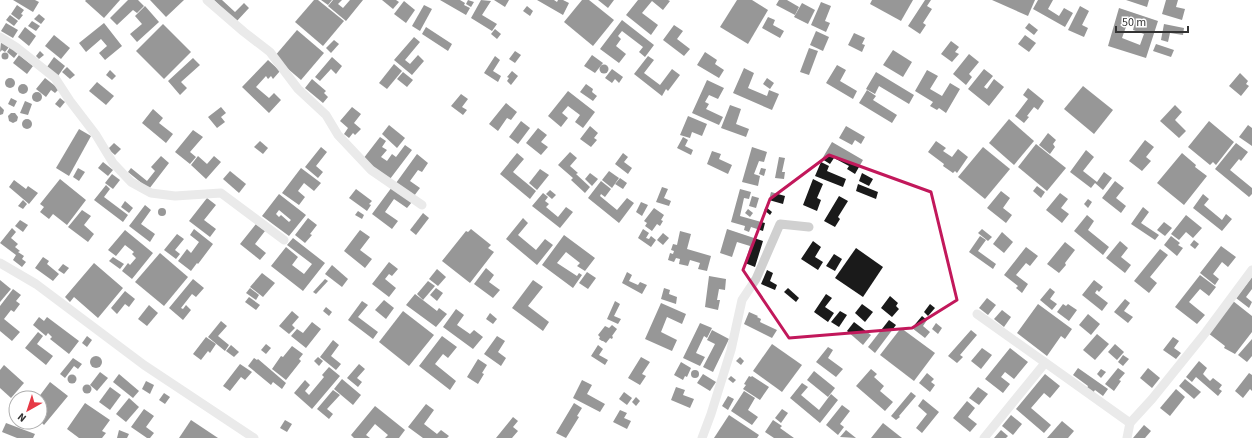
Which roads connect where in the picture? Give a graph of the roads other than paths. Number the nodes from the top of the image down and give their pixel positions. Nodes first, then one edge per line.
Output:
1 (207, 0) edge
2 (0, 37) edge
3 (422, 205) dead end
4 (809, 227) dead end
5 (284, 240) dead end
6 (0, 263) edge
7 (1252, 270) edge
8 (977, 314) dead end
9 (1045, 363) junction
10 (1130, 423) junction
11 (254, 438) edge
12 (702, 438) edge
13 (984, 438) edge
14 (1127, 438) edge

1 - 3 street
2 - 5 street
4 - 12 street
6 - 11 street
7 - 10 street
8 - 9 street
9 - 10 street
9 - 13 street
10 - 14 street

